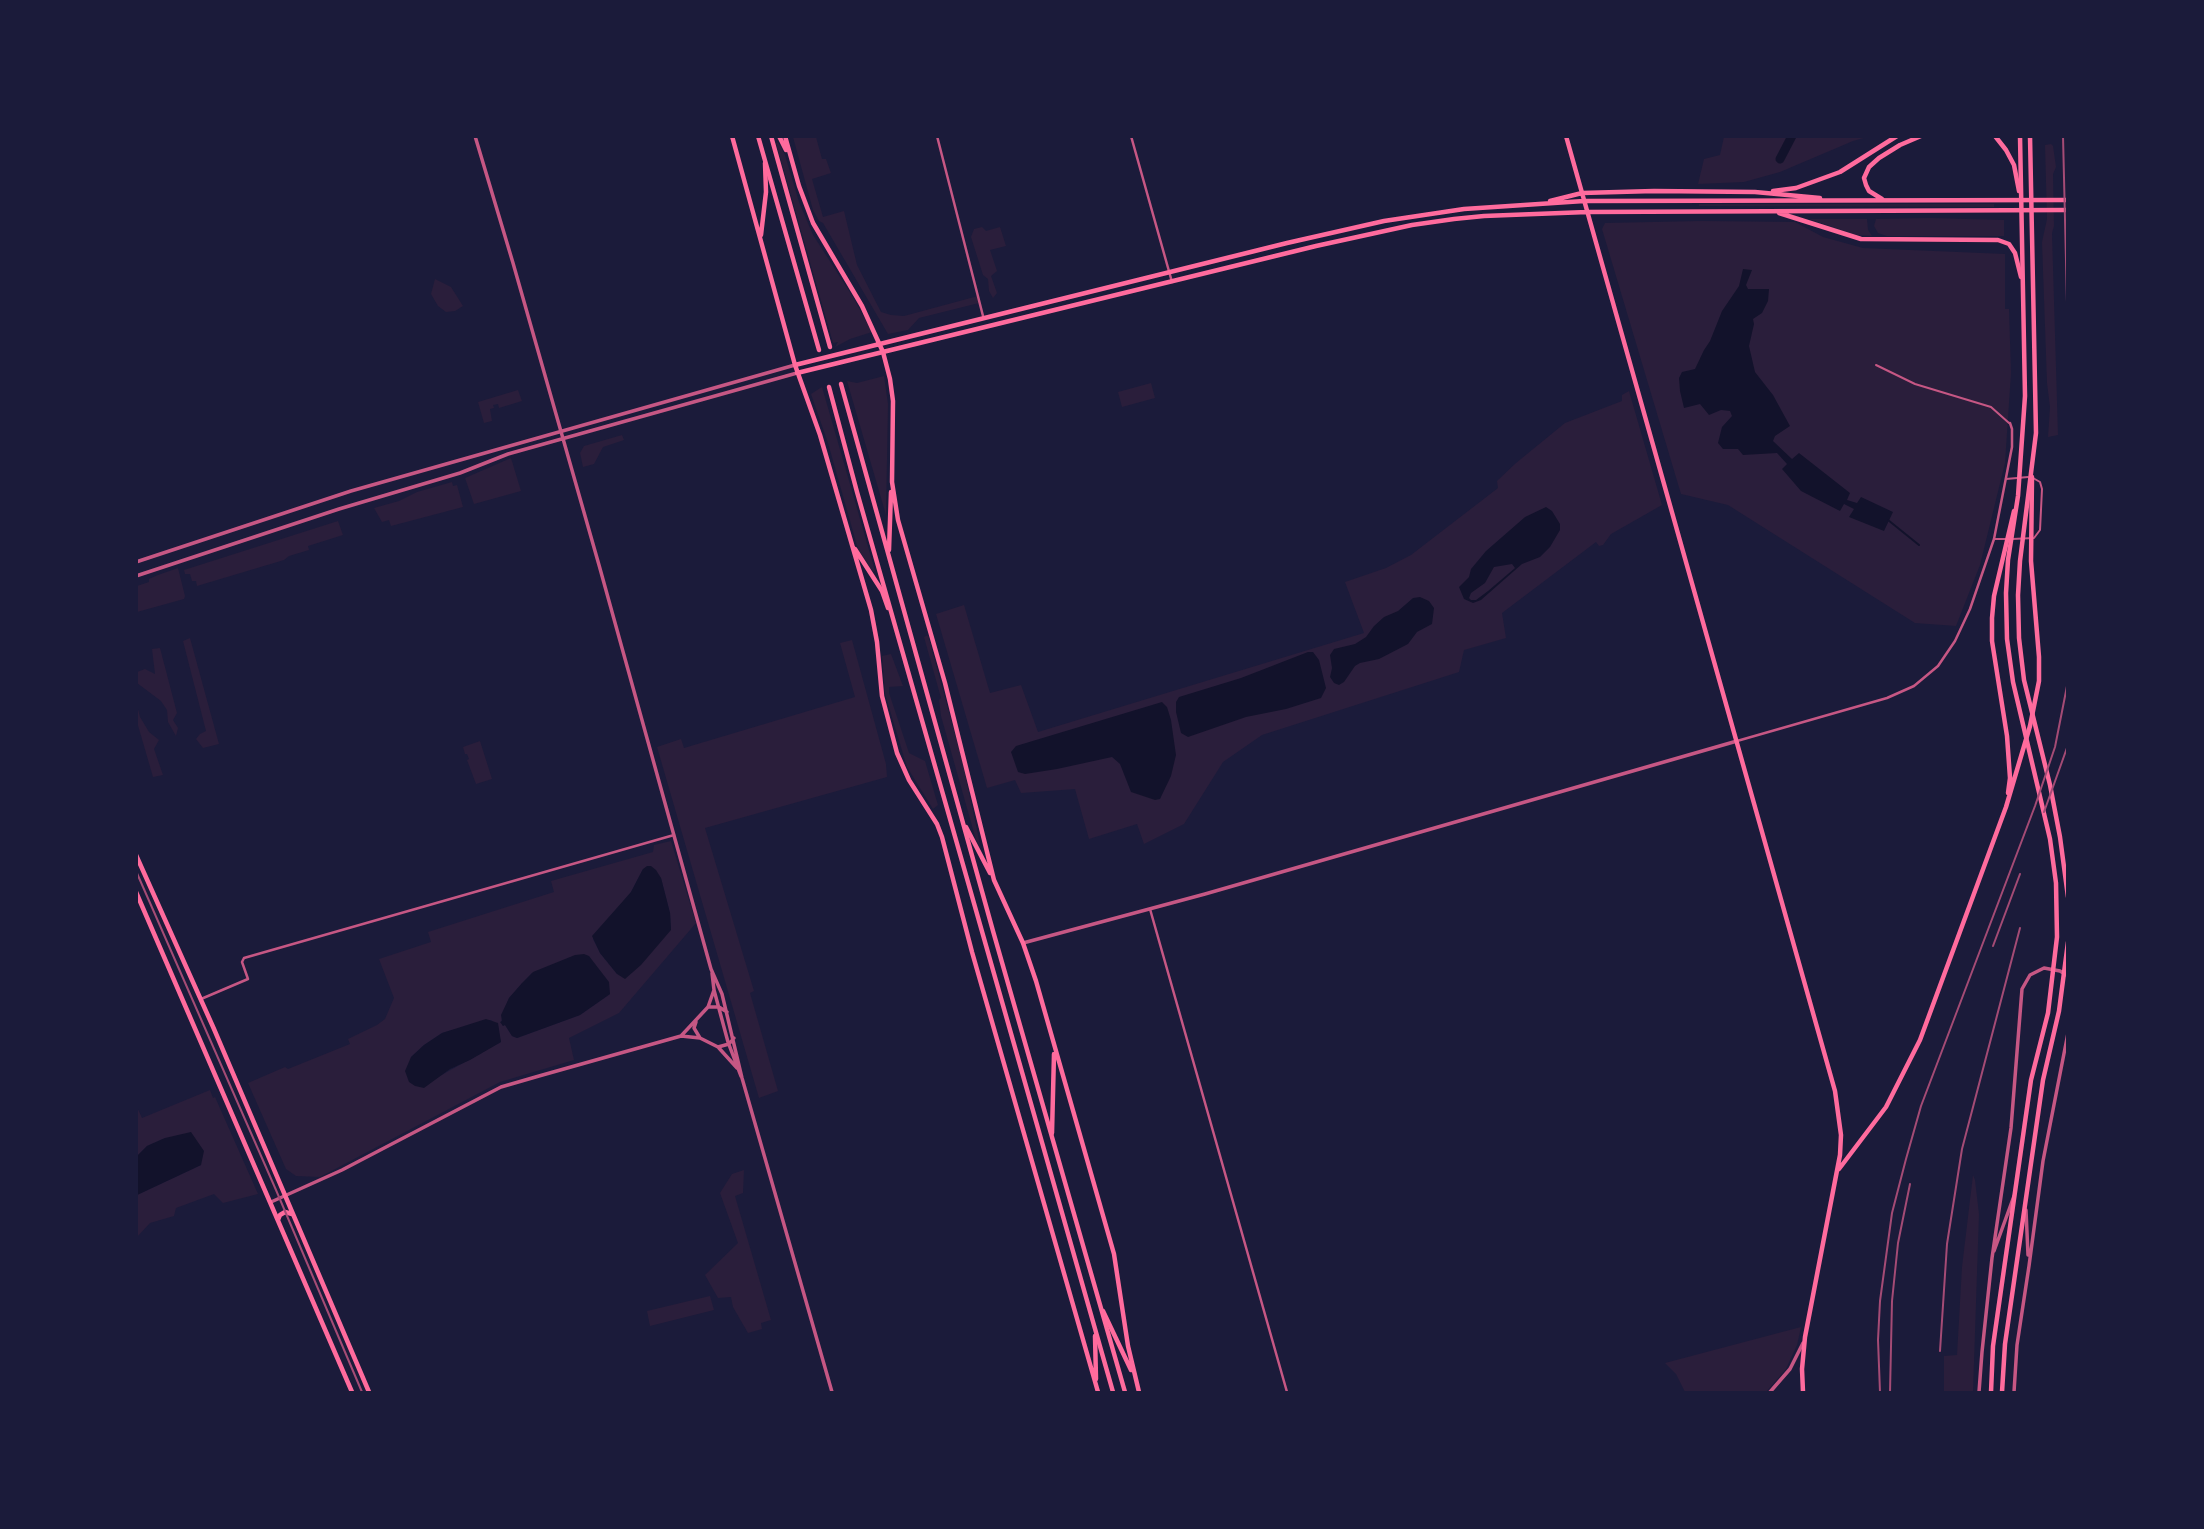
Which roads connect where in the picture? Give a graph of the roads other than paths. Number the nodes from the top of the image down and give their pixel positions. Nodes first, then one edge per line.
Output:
1 (475, 136) edge
2 (732, 136) edge
3 (758, 136) edge
4 (771, 136) edge
5 (779, 136) edge
6 (785, 136) edge
7 (937, 136) edge
8 (1131, 136) edge
9 (1566, 136) edge
10 (1898, 136) edge
11 (1922, 136) edge
12 (1995, 136) edge
13 (2020, 136) edge
14 (2030, 136) edge
15 (791, 160) junction
16 (765, 162) junction
17 (2019, 191) junction
18 (1755, 192) junction
19 (1582, 193) junction
20 (1831, 200) junction
21 (2067, 200) edge
22 (1584, 201) junction
23 (1889, 201) junction
24 (1539, 204) junction
25 (2067, 210) edge
26 (1775, 211) junction
27 (1587, 212) junction
28 (761, 244) junction
29 (1169, 273) junction
30 (1172, 282) junction
31 (2022, 282) junction
32 (1024, 309) junction
33 (1000, 315) junction
34 (1026, 318) junction
35 (984, 319) junction
36 (1002, 324) junction
37 (880, 343) junction
38 (830, 347) dead end
39 (819, 350) dead end
40 (883, 352) junction
41 (795, 365) junction
42 (1876, 365) dead end
43 (797, 373) junction
44 (841, 384) dead end
45 (830, 387) dead end
46 (2010, 423) joint
47 (561, 431) junction
48 (563, 439) junction
49 (2033, 469) junction
50 (2006, 479) junction
51 (892, 482) junction
52 (2018, 496) junction
53 (850, 539) junction
54 (1994, 539) junction
55 (888, 551) junction
56 (136, 562) edge
57 (136, 576) edge
58 (897, 629) junction
59 (1737, 741) junction
60 (2006, 807) junction
61 (965, 827) junction
62 (674, 835) junction
63 (136, 855) edge
64 (994, 880) junction
65 (136, 892) edge
66 (2067, 897) edge
67 (1150, 909) junction
68 (1023, 943) junction
69 (2067, 943) edge
70 (711, 969) junction
71 (2067, 976) edge
72 (713, 990) junction
73 (200, 999) junction
74 (708, 1007) junction
75 (719, 1007) junction
76 (727, 1012) junction
77 (696, 1021) junction
78 (2067, 1033) edge
79 (681, 1036) junction
80 (700, 1038) junction
81 (734, 1038) junction
82 (729, 1044) junction
83 (718, 1046) junction
84 (1054, 1046) junction
85 (737, 1068) junction
86 (742, 1078) junction
87 (1052, 1133) junction
88 (1841, 1142) junction
89 (1855, 1146) junction
90 (1840, 1155) junction
91 (1836, 1175) junction
92 (2014, 1194) junction
93 (2027, 1195) junction
94 (285, 1196) junction
95 (270, 1203) junction
96 (293, 1215) junction
97 (277, 1221) junction
98 (1992, 1258) junction
99 (2029, 1266) junction
100 (1102, 1310) junction
101 (1095, 1331) junction
102 (1805, 1337) junction
103 (1134, 1377) junction
104 (352, 1392) edge
105 (369, 1392) edge
106 (832, 1392) edge
107 (1098, 1392) edge
108 (1113, 1392) edge
109 (1125, 1392) edge
110 (1139, 1392) edge
111 (1287, 1392) edge
112 (1770, 1392) edge
113 (1803, 1392) edge
114 (1979, 1392) edge
115 (1991, 1392) edge
116 (2002, 1392) edge
117 (2014, 1392) edge

1 - 47 street
2 - 28 main road
3 - 16 main road
4 - 38 main road
5 - 15 main road
6 - 15 main road
7 - 35 street
8 - 29 street
9 - 19 main road
10 - 18 main road
11 - 23 main road
12 - 17 main road
13 - 17 main road
14 - 49 main road
15 - 37 main road
16 - 28 main road
16 - 39 main road
17 - 31 main road
18 - 19 main road
18 - 20 main road
19 - 22 main road
19 - 24 main road
20 - 22 main road
20 - 23 main road
21 - 23 main road
22 - 24 main road
22 - 27 main road
24 - 29 main road
25 - 26 main road
26 - 27 main road
26 - 31 main road
27 - 30 main road
27 - 59 main road
28 - 41 main road
29 - 30 street
29 - 32 main road
30 - 34 main road
31 - 52 main road
32 - 33 main road
32 - 34 street
33 - 35 main road
33 - 36 street
34 - 36 main road
35 - 37 main road
36 - 40 main road
37 - 40 main road
37 - 41 main road
40 - 43 main road
40 - 51 main road
41 - 43 main road
41 - 47 street
42 - 46 lane
43 - 48 street
43 - 53 main road
44 - 55 main road
45 - 58 main road
46 - 50 street
47 - 48 street
47 - 56 street
48 - 57 street
48 - 62 street
49 - 60 main road
49 - 66 main road
50 - 54 street
50 - 54 lane
51 - 55 main road
51 - 64 main road
52 - 60 main road
52 - 92 main road
53 - 58 main road
53 - 107 main road
54 - 59 street
55 - 61 main road
58 - 101 main road
59 - 67 street
59 - 88 main road
60 - 89 main road
61 - 64 main road
61 - 87 main road
62 - 70 street
62 - 73 street
63 - 73 main road
64 - 68 main road
65 - 95 main road
67 - 68 street
67 - 111 street
68 - 84 main road
69 - 93 main road
70 - 72 street
70 - 76 street
71 - 98 street
72 - 74 street
72 - 75 street
73 - 94 main road
74 - 75 street
74 - 77 street
75 - 76 street
75 - 82 street
76 - 81 street
77 - 79 street
77 - 80 street
78 - 99 street
79 - 80 street
79 - 94 street
80 - 83 street
81 - 82 street
81 - 86 street
82 - 83 street
82 - 85 street
83 - 85 street
84 - 87 main road
84 - 103 main road
85 - 86 street
86 - 106 street
87 - 100 main road
88 - 89 main road
88 - 90 main road
89 - 90 main road
89 - 91 main road
90 - 91 main road
91 - 102 main road
92 - 98 street
92 - 115 main road
93 - 99 street
93 - 116 main road
94 - 95 street
94 - 96 main road
95 - 97 main road
96 - 97 main road
96 - 105 main road
97 - 104 main road
98 - 114 street
99 - 117 street
100 - 103 main road
100 - 109 main road
101 - 107 main road
101 - 108 main road
102 - 112 street
102 - 113 main road
103 - 110 main road

